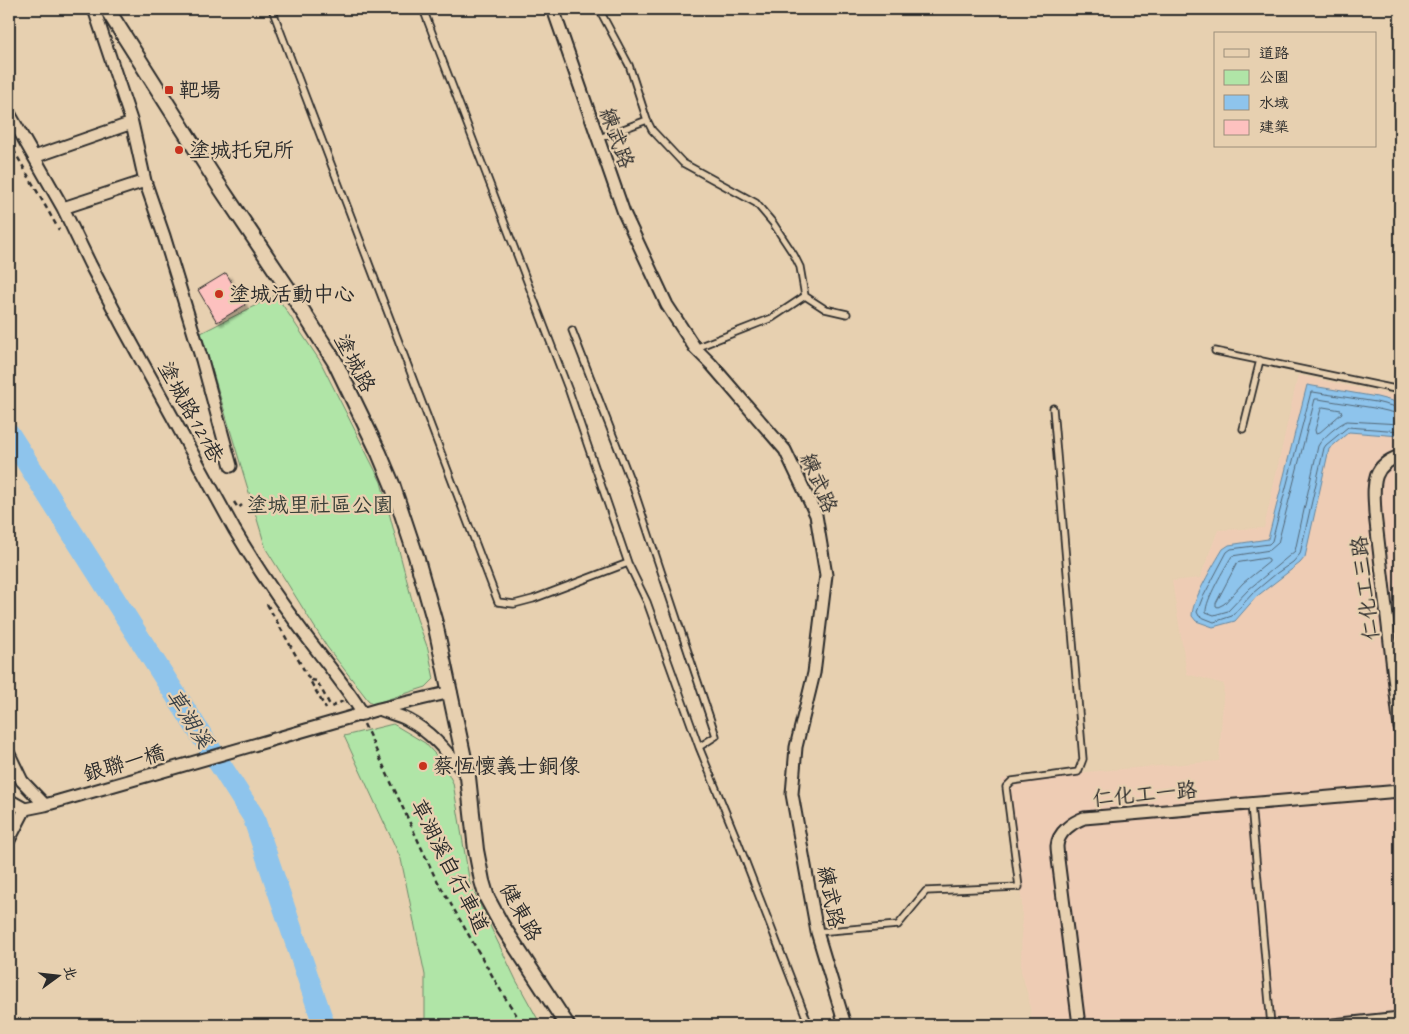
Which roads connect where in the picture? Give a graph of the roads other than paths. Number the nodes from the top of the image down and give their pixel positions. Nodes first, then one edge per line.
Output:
1 (94, 9) edge
2 (107, 9) edge
3 (272, 9) edge
4 (423, 9) edge
5 (552, 9) edge
6 (599, 9) edge
7 (9, 113) edge
8 (646, 120) junction
9 (132, 122) junction
10 (597, 139) junction
11 (34, 157) junction
12 (145, 181) junction
13 (63, 208) junction
14 (805, 296) junction
15 (847, 314) dead end
16 (572, 330) dead end
17 (695, 348) junction
18 (1215, 351) dead end
19 (1260, 360) junction
20 (1400, 390) edge
21 (1053, 408) dead end
22 (1243, 428) dead end
23 (1400, 456) edge
24 (231, 466) dead end
25 (628, 563) junction
26 (451, 692) junction
27 (379, 709) junction
28 (360, 715) junction
29 (1400, 728) edge
30 (699, 747) junction
31 (9, 754) edge
32 (468, 777) junction
33 (1400, 791) edge
34 (9, 800) edge
35 (1251, 804) junction
36 (45, 805) junction
37 (25, 809) junction
38 (9, 840) edge
39 (818, 932) junction
40 (1400, 1018) edge
41 (567, 1025) edge
42 (809, 1025) edge
43 (845, 1025) edge
44 (1079, 1025) edge
45 (1271, 1025) edge
46 (1333, 1025) edge

1 - 9 street
2 - 26 street, 塗城路
3 - 25 lane
4 - 25 lane
5 - 10 street, 練武路
6 - 8 lane
7 - 11 street, 塗城路121巷
8 - 10 lane
8 - 14 lane
9 - 11 street
9 - 12 street
10 - 17 street, 練武路
11 - 13 street, 塗城路121巷
12 - 13 street
12 - 24 street
13 - 28 street, 塗城路121巷
14 - 15 lane
14 - 17 lane
16 - 30 lane
17 - 39 street, 練武路
18 - 19 lane
19 - 20 lane
19 - 22 lane
21 - 39 lane
23 - 29 street, 仁化工三路
25 - 30 lane
26 - 27 street
26 - 32 street, 健東路
27 - 28 street
27 - 32 street
28 - 36 street, 銀聯一橋
30 - 42 lane
31 - 36 street
32 - 41 street, 健東路
33 - 35 street, 仁化工一路
34 - 37 street
35 - 44 street, 仁化工一路
35 - 45 lane
36 - 37 street
37 - 38 street
39 - 43 street, 練武路
40 - 46 street

